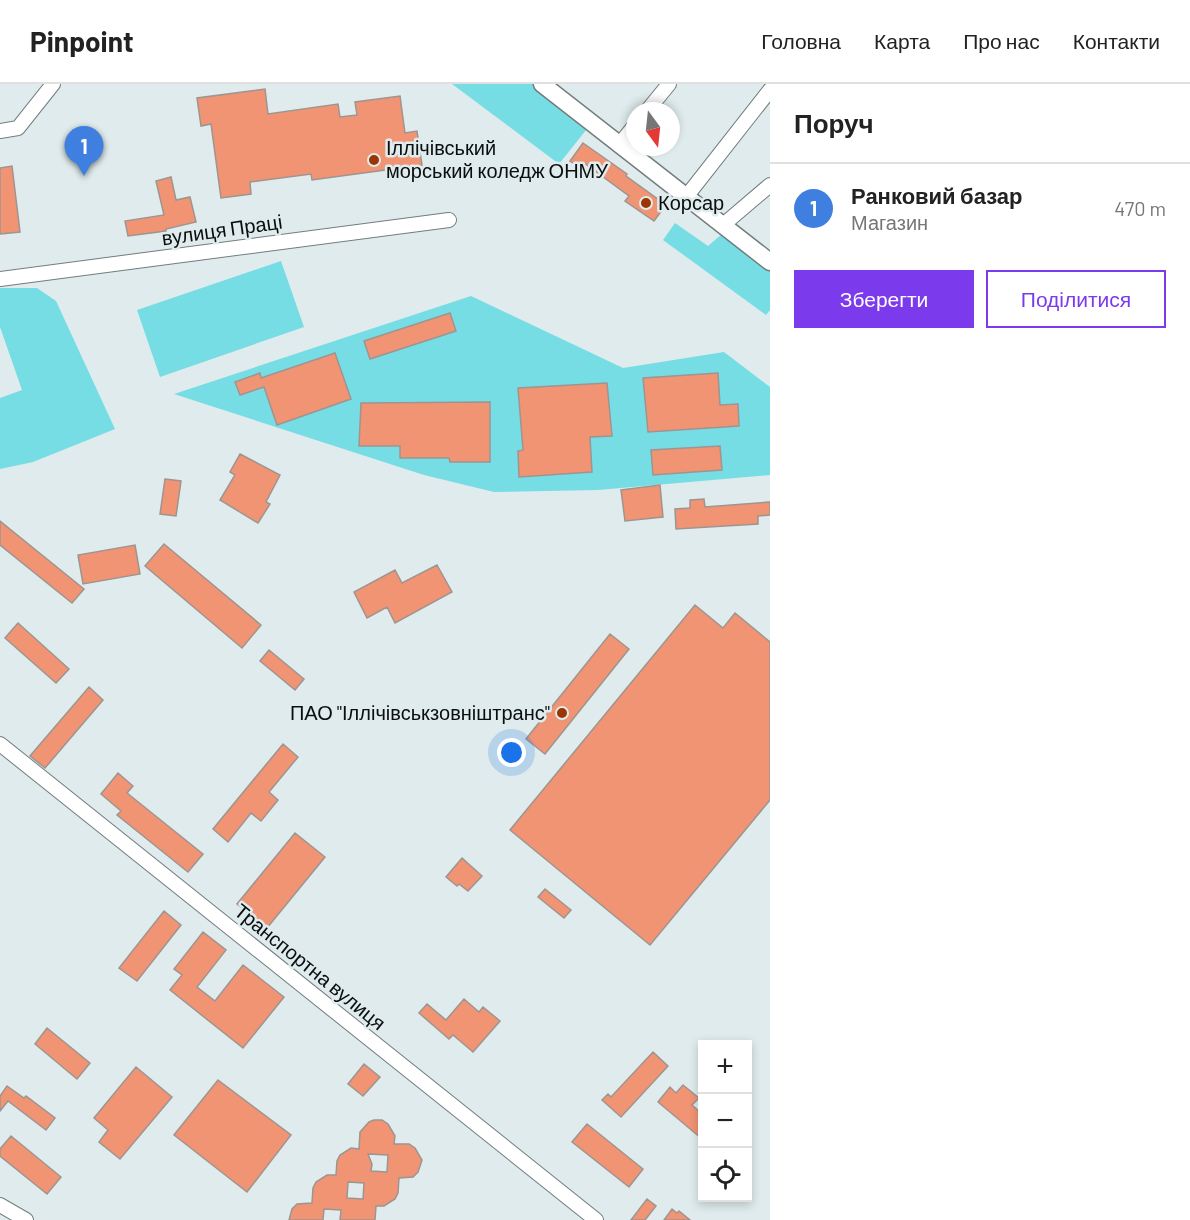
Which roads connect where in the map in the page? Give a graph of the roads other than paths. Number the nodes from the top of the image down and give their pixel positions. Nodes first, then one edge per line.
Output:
1 (53, 84) edge
2 (669, 84) edge
3 (547, 86) edge
4 (770, 90) edge
5 (654, 102) edge
6 (0, 131) edge
7 (626, 136) edge
8 (619, 145) junction
9 (770, 185) edge
10 (686, 197) junction
11 (449, 220) dead end
12 (723, 225) junction
13 (770, 262) edge
14 (0, 279) edge
15 (0, 744) edge
16 (0, 1205) edge
17 (26, 1220) edge
18 (596, 1220) edge

1 - 6 street
2 - 5 street
3 - 8 main road
4 - 10 street
7 - 8 street
8 - 10 main road
9 - 12 street
10 - 12 main road
11 - 14 street, вулиця Праці
12 - 13 main road
15 - 18 street, Транспортна вулиця
16 - 17 street

